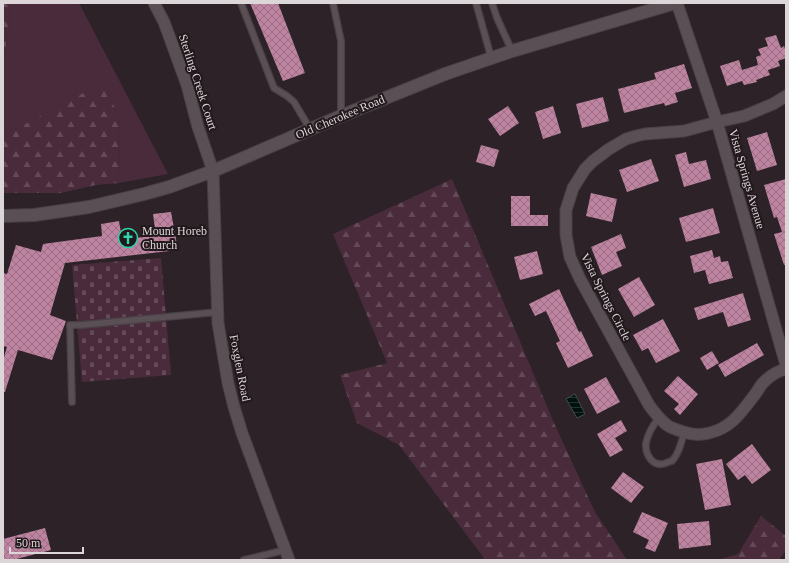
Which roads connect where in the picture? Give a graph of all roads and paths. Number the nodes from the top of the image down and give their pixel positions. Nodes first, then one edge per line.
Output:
1 (154, 3) edge
2 (241, 3) edge
3 (333, 3) edge
4 (476, 3) edge
5 (492, 3) edge
6 (676, 3) edge
7 (512, 51) junction
8 (491, 57) junction
9 (786, 96) edge
10 (341, 116) junction
11 (717, 122) junction
12 (310, 129) junction
13 (213, 171) junction
14 (3, 216) edge
15 (218, 312) junction
16 (786, 365) edge
17 (786, 369) edge
18 (72, 402) dead end
19 (659, 418) junction
20 (684, 432) junction
21 (287, 555) edge
22 (244, 560) edge

1 - 13 street, Sterling Creek Court
2 - 12 lane
3 - 10 lane
4 - 8 lane
5 - 7 lane
6 - 7 street, Old Cherokee Road
6 - 11 street, Vista Springs Avenue
7 - 8 street, Old Cherokee Road
8 - 10 street, Old Cherokee Road
9 - 11 street, Vista Springs Circle
10 - 12 street, Old Cherokee Road
11 - 16 street, Vista Springs Avenue
11 - 19 street, Vista Springs Circle
12 - 13 street, Old Cherokee Road
13 - 14 street, Old Cherokee Road
13 - 15 street, Foxglen Road
15 - 18 lane
15 - 21 street, Foxglen Road
17 - 20 street, Vista Springs Circle
19 - 20 street, Vista Springs Circle
19 - 20 lane
21 - 22 lane

